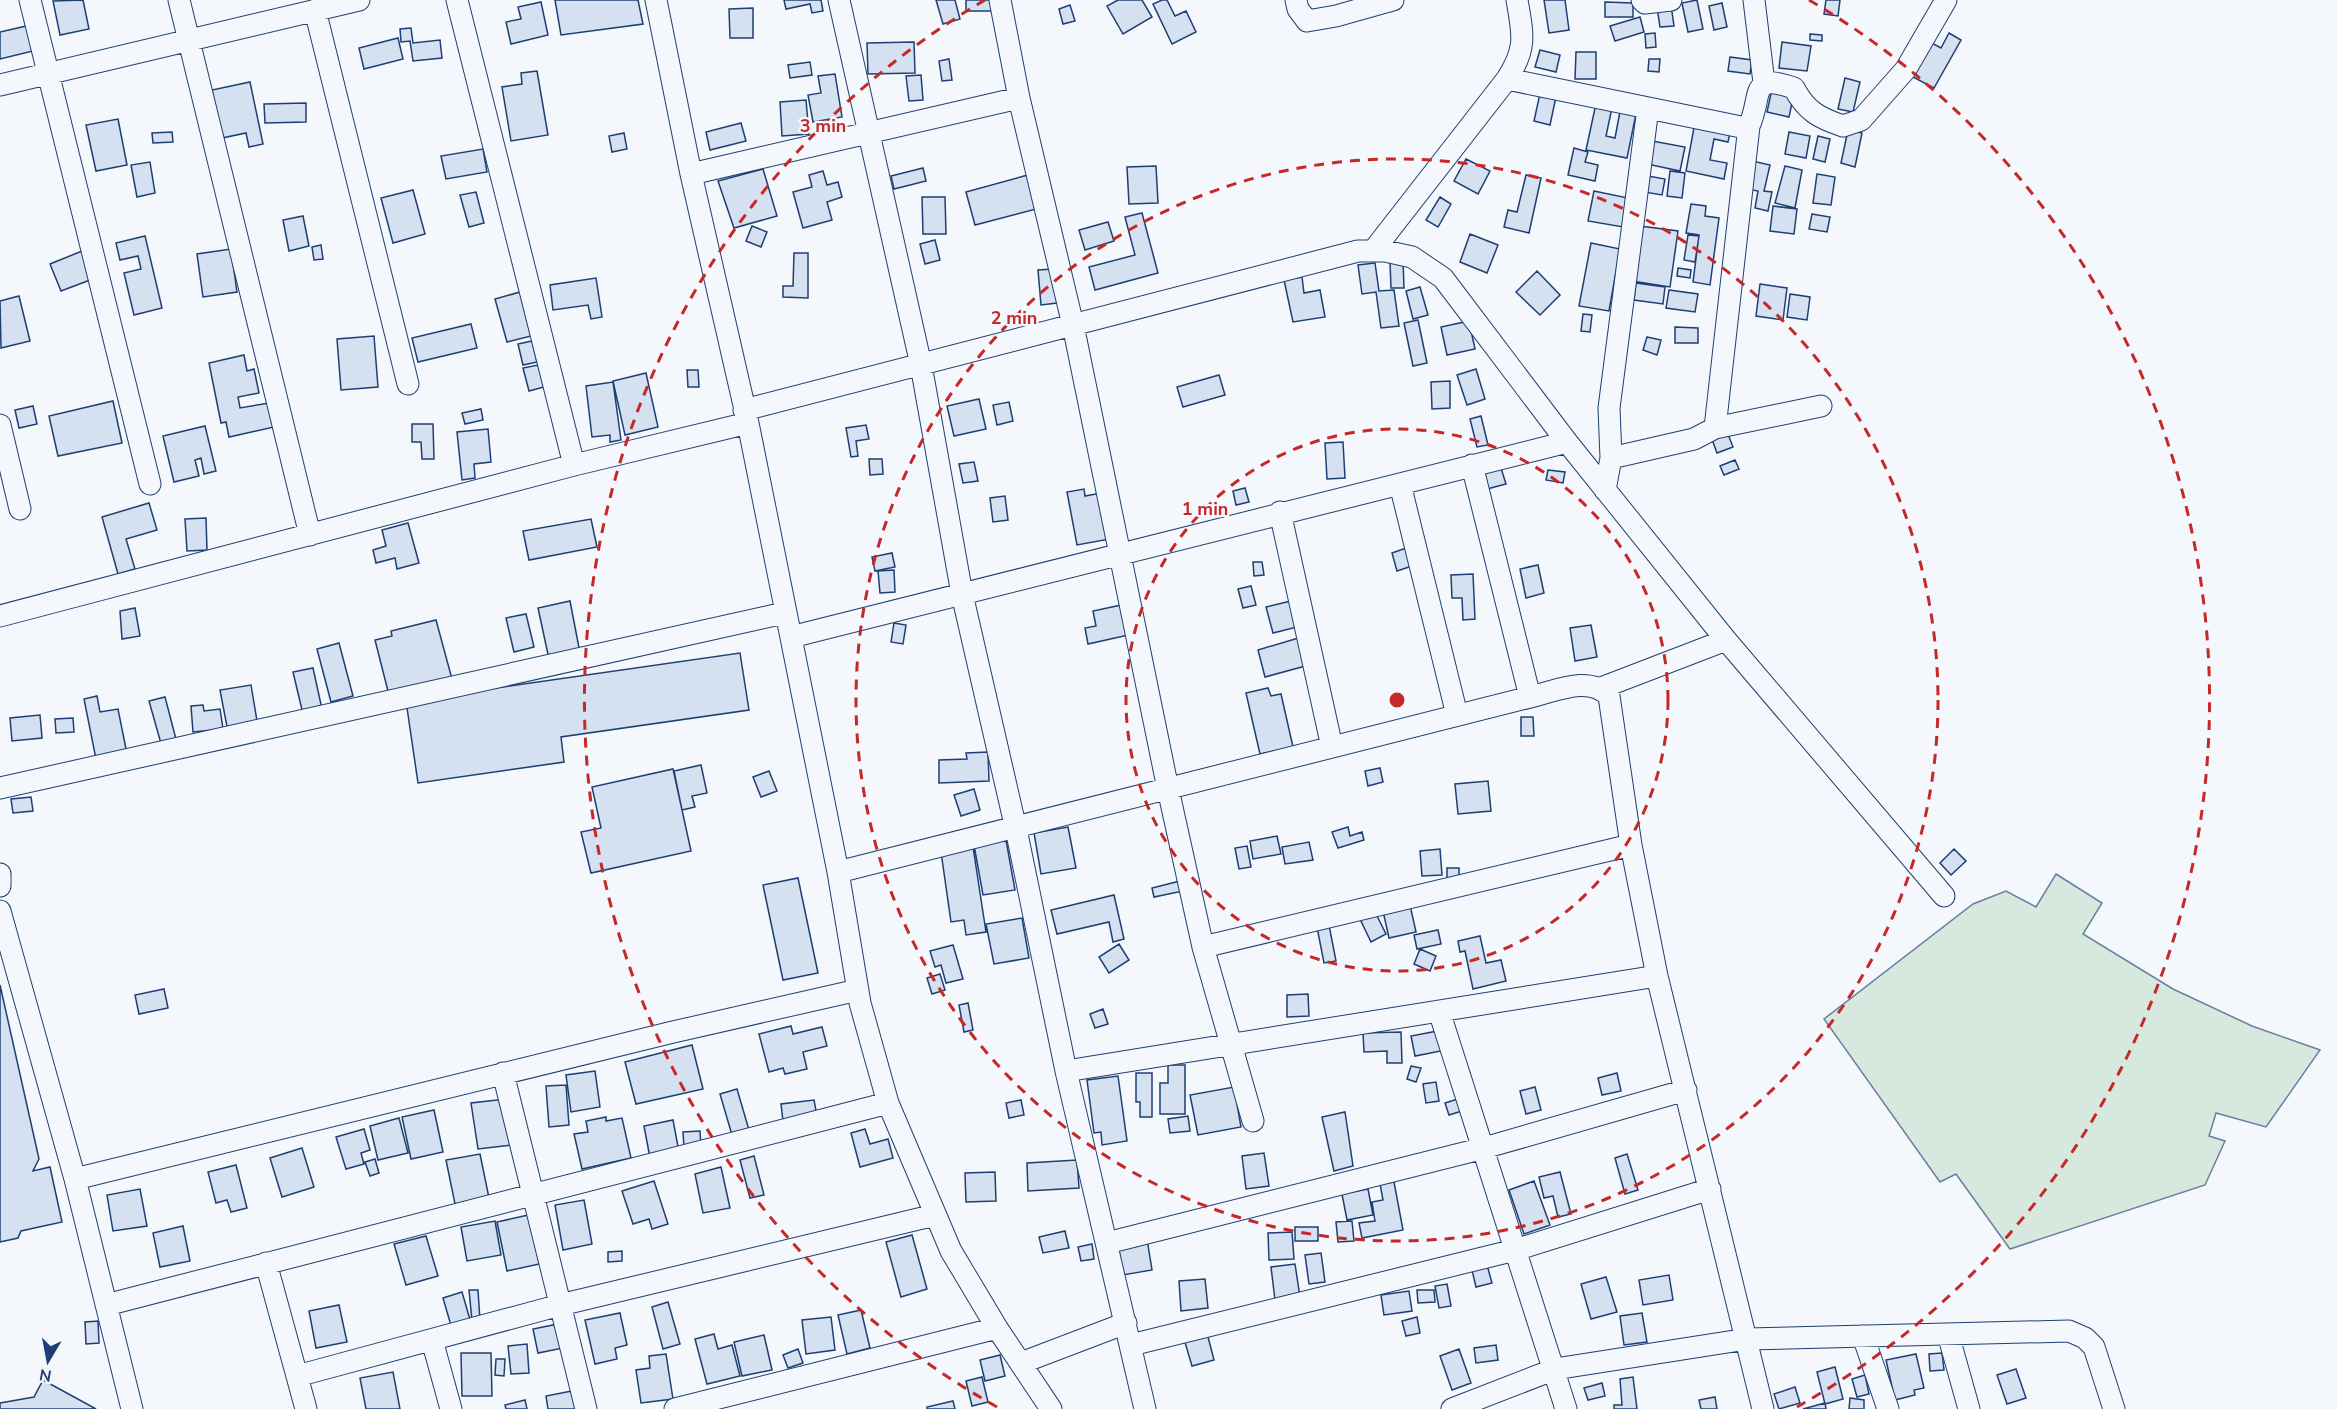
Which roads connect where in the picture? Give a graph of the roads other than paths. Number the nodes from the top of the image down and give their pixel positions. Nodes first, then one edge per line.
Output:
1 (30, 0) edge
2 (179, 0) edge
3 (359, 0) edge
4 (457, 0) edge
5 (656, 0) edge
6 (839, 0) edge
7 (1000, 0) edge
8 (1296, 0) edge
9 (1393, 0) edge
10 (1516, 0) edge
11 (1642, 0) edge
12 (1671, 0) edge
13 (1754, 0) edge
14 (1946, 0) edge
15 (315, 10) junction
16 (189, 41) junction
17 (49, 74) junction
18 (1507, 79) junction
19 (1764, 83) junction
20 (0, 85) edge
21 (1019, 98) junction
22 (1648, 108) junction
23 (1749, 126) junction
24 (868, 130) junction
25 (691, 174) junction
26 (1373, 252) junction
27 (1073, 325) junction
28 (921, 365) junction
29 (408, 384) dead end
30 (1821, 406) dead end
31 (746, 416) junction
32 (0, 425) edge
33 (1715, 428) junction
34 (1567, 442) junction
35 (1611, 458) junction
36 (574, 465) junction
37 (1472, 465) junction
38 (150, 484) dead end
39 (1400, 484) junction
40 (1605, 490) junction
41 (20, 509) dead end
42 (1280, 513) junction
43 (310, 535) junction
44 (1121, 552) junction
45 (962, 594) junction
46 (784, 613) junction
47 (0, 616) edge
48 (791, 637) junction
49 (1726, 640) junction
50 (1601, 688) junction
51 (1530, 697) junction
52 (1457, 715) junction
53 (1332, 747) junction
54 (0, 788) edge
55 (1168, 789) junction
56 (1016, 829) junction
57 (1631, 845) junction
58 (838, 873) junction
59 (0, 874) edge
60 (0, 886) edge
61 (1944, 896) dead end
62 (0, 911) edge
63 (1203, 947) junction
64 (1657, 976) junction
65 (858, 990) junction
66 (1439, 1011) junction
67 (1231, 1045) junction
68 (1066, 1071) junction
69 (503, 1073) junction
70 (1686, 1090) junction
71 (888, 1103) junction
72 (1253, 1121) dead end
73 (1484, 1148) junction
74 (75, 1179) junction
75 (1710, 1189) junction
76 (532, 1195) junction
77 (935, 1215) junction
78 (1107, 1243) junction
79 (1515, 1250) junction
80 (266, 1263) junction
81 (106, 1305) junction
82 (560, 1305) junction
83 (1126, 1323) junction
84 (997, 1328) junction
85 (1948, 1334) junction
86 (1863, 1336) junction
87 (1747, 1339) junction
88 (432, 1340) junction
89 (1131, 1345) junction
90 (1021, 1363) junction
91 (1555, 1369) junction
92 (297, 1376) junction
93 (132, 1409) edge
94 (306, 1409) edge
95 (451, 1409) edge
96 (586, 1409) edge
97 (675, 1409) edge
98 (1051, 1409) edge
99 (1145, 1409) edge
100 (1452, 1409) edge
101 (1566, 1409) edge
102 (1764, 1409) edge
103 (1888, 1409) edge
104 (1969, 1409) edge
105 (2114, 1409) edge

1 - 17 street
2 - 16 street
3 - 15 street
4 - 36 street
5 - 25 street
6 - 24 street
7 - 21 street
8 - 9 street
10 - 18 street
11 - 12 street
13 - 19 street
14 - 19 street
15 - 16 street
15 - 29 street
16 - 17 street
16 - 43 street
17 - 20 street
17 - 38 street
18 - 22 street
18 - 26 street
19 - 23 street
21 - 24 street
21 - 27 street
22 - 23 street
22 - 35 street
23 - 33 street
24 - 25 street
24 - 28 street
25 - 31 street
26 - 27 street
26 - 34 street
27 - 28 street
27 - 44 street
28 - 31 street
28 - 45 street
30 - 33 street
31 - 36 street
31 - 46 street
32 - 41 street
33 - 35 street
34 - 37 street
34 - 40 street
35 - 40 street
36 - 43 street
37 - 39 street
37 - 51 street
39 - 42 street
39 - 52 street
40 - 49 street
42 - 44 street
42 - 53 street
43 - 47 street
44 - 45 street
44 - 55 street
45 - 48 street
45 - 56 street
46 - 48 street
46 - 54 street
48 - 58 street
49 - 50 street
49 - 61 street
50 - 51 street
50 - 57 street
51 - 52 street
52 - 53 street
53 - 55 street
55 - 56 street
55 - 63 street
56 - 58 street
56 - 68 street
57 - 63 street
57 - 64 street
58 - 65 street
59 - 60 street
62 - 74 street
63 - 67 street
64 - 66 street
64 - 70 street
65 - 69 street
65 - 71 street
66 - 67 street
66 - 73 street
67 - 68 street
67 - 72 street
68 - 78 street
69 - 74 street
69 - 76 street
70 - 73 street
70 - 75 street
71 - 76 street
71 - 77 street
73 - 78 street
73 - 79 street
74 - 81 street
75 - 79 street
75 - 87 street
76 - 80 street
76 - 82 street
77 - 82 street
77 - 84 street
78 - 83 street
79 - 89 street
79 - 91 street
80 - 81 street
80 - 92 street
81 - 93 street
82 - 88 street
82 - 96 street
83 - 89 street
83 - 90 street
84 - 90 street
84 - 97 street
85 - 86 street
85 - 104 street
85 - 105 street
86 - 87 street
86 - 103 street
87 - 91 street
87 - 102 street
88 - 92 street
88 - 95 street
89 - 99 street
90 - 98 street
91 - 100 street
91 - 101 street
92 - 94 street

